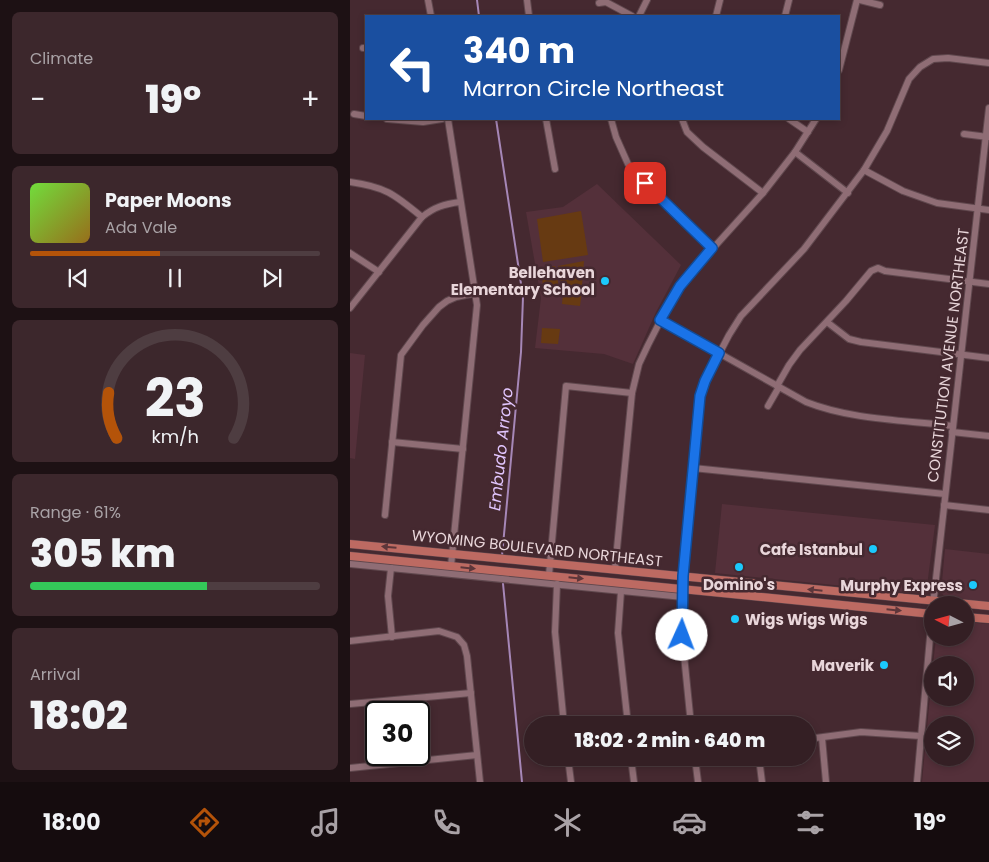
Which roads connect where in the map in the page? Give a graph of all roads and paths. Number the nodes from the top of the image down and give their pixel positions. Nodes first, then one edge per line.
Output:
1 (428, 0) edge
2 (526, 0) edge
3 (647, 0) edge
4 (720, 0) edge
5 (788, 0) edge
6 (859, 0) edge
7 (599, 3) dead end
8 (880, 5) dead end
9 (431, 15) edge
10 (529, 15) edge
11 (630, 15) edge
12 (640, 15) edge
13 (716, 15) edge
14 (785, 15) edge
15 (989, 63) edge
16 (840, 66) edge
17 (989, 108) edge
18 (354, 114) dead end
19 (365, 116) edge
20 (399, 120) edge
21 (436, 120) edge
22 (448, 120) edge
23 (546, 120) edge
24 (611, 120) edge
25 (682, 120) edge
26 (790, 120) edge
27 (815, 120) edge
28 (808, 132) junction
29 (964, 134) dead end
30 (987, 137) edge
31 (795, 152) junction
32 (555, 169) dead end
33 (864, 170) junction
34 (350, 182) edge
35 (763, 193) junction
36 (848, 193) junction
37 (460, 202) junction
38 (978, 209) junction
39 (989, 210) edge
40 (422, 217) junction
41 (712, 248) junction
42 (350, 253) edge
43 (379, 272) junction
44 (969, 282) junction
45 (989, 284) edge
46 (476, 293) junction
47 (350, 308) edge
48 (660, 320) junction
49 (828, 322) junction
50 (719, 353) junction
51 (961, 355) junction
52 (989, 358) edge
53 (778, 386) junction
54 (632, 393) junction
55 (768, 406) dead end
56 (952, 429) junction
57 (989, 436) edge
58 (392, 442) junction
59 (463, 449) junction
60 (693, 468) junction
61 (945, 494) junction
62 (944, 505) junction
63 (989, 510) edge
64 (385, 515) dead end
65 (350, 544) edge
66 (452, 553) junction
67 (350, 556) edge
68 (549, 562) junction
69 (350, 564) edge
70 (452, 566) junction
71 (391, 568) junction
72 (615, 569) junction
73 (489, 574) junction
74 (548, 575) junction
75 (510, 576) junction
76 (683, 576) junction
77 (557, 584) junction
78 (682, 588) junction
79 (620, 591) junction
80 (935, 596) edge
81 (683, 597) junction
82 (924, 602) edge
83 (974, 605) edge
84 (989, 606) edge
85 (924, 613) edge
86 (974, 618) edge
87 (989, 619) edge
88 (392, 637) junction
89 (350, 641) edge
90 (929, 646) edge
91 (471, 693) junction
92 (350, 704) edge
93 (563, 716) edge
94 (627, 716) edge
95 (691, 716) edge
96 (921, 736) junction
97 (816, 738) edge
98 (822, 738) junction
99 (477, 755) junction
100 (569, 766) edge
101 (632, 766) edge
102 (696, 766) edge
103 (760, 766) edge
104 (350, 768) edge
105 (480, 782) edge
106 (571, 782) edge
107 (634, 782) edge
108 (698, 782) edge
109 (762, 782) edge
110 (826, 782) edge
111 (917, 782) edge

1 - 9 street
2 - 10 street
3 - 12 street
4 - 13 street
5 - 14 street
6 - 8 street
6 - 16 street
7 - 11 street
15 - 33 street
17 - 30 street, CONSTITUTION AVENUE NORTHEAST
18 - 19 street
20 - 21 street
22 - 37 street
23 - 32 street
24 - 41 street
25 - 35 street
26 - 28 street
27 - 28 street
28 - 31 street
29 - 30 street
30 - 38 street, CONSTITUTION AVENUE NORTHEAST
31 - 35 street
31 - 36 street
33 - 36 street
33 - 38 street
34 - 40 street
35 - 41 street
36 - 50 street
37 - 40 street
37 - 46 street
38 - 39 street
38 - 44 street, CONSTITUTION AVENUE NORTHEAST
40 - 43 street
41 - 48 street
42 - 43 street
43 - 47 street
44 - 45 street
44 - 49 street
44 - 51 street, CONSTITUTION AVENUE NORTHEAST
46 - 58 street
46 - 59 street
48 - 50 street
48 - 54 street
49 - 51 street
49 - 53 street
50 - 53 street
50 - 60 street
51 - 52 street
51 - 56 street, CONSTITUTION AVENUE NORTHEAST
53 - 55 street
53 - 56 street
54 - 68 street
54 - 72 street
56 - 57 street
56 - 61 street, CONSTITUTION AVENUE NORTHEAST
58 - 59 street
58 - 64 street
59 - 66 street
60 - 61 street
60 - 76 street
61 - 62 street, CONSTITUTION AVENUE NORTHEAST
62 - 63 street
62 - 80 street, CONSTITUTION AVENUE NORTHEAST
66 -> 65 main road, WYOMING BOULEVARD NORTHEAST
66 - 68 main road, WYOMING BOULEVARD NORTHEAST
66 - 70 street
67 - 70 main road, WYOMING BOULEVARD NORTHEAST
68 - 72 main road, WYOMING BOULEVARD NORTHEAST
68 - 74 street
69 - 71 street
70 -> 73 main road, WYOMING BOULEVARD NORTHEAST
71 - 73 street
71 - 88 street
72 - 76 main road, WYOMING BOULEVARD NORTHEAST
73 - 75 main road, WYOMING BOULEVARD NORTHEAST
74 - 75 main road, WYOMING BOULEVARD NORTHEAST
74 -> 78 main road, WYOMING BOULEVARD NORTHEAST
75 - 77 street
76 - 78 street
82 -> 76 main road, WYOMING BOULEVARD NORTHEAST
77 - 79 street
77 - 93 street
78 - 81 street
78 -> 85 main road, WYOMING BOULEVARD NORTHEAST
79 - 81 street
79 - 94 street
81 - 95 street
83 - 84 main road, WYOMING BOULEVARD NORTHEAST
86 - 87 main road
88 - 89 street
88 - 91 street
90 - 96 street
91 - 92 street
91 - 99 street
96 - 98 street
96 - 111 street
97 - 98 street
98 - 110 street
99 - 104 street
99 - 105 street
100 - 106 street
101 - 107 street
102 - 108 street
103 - 109 street

